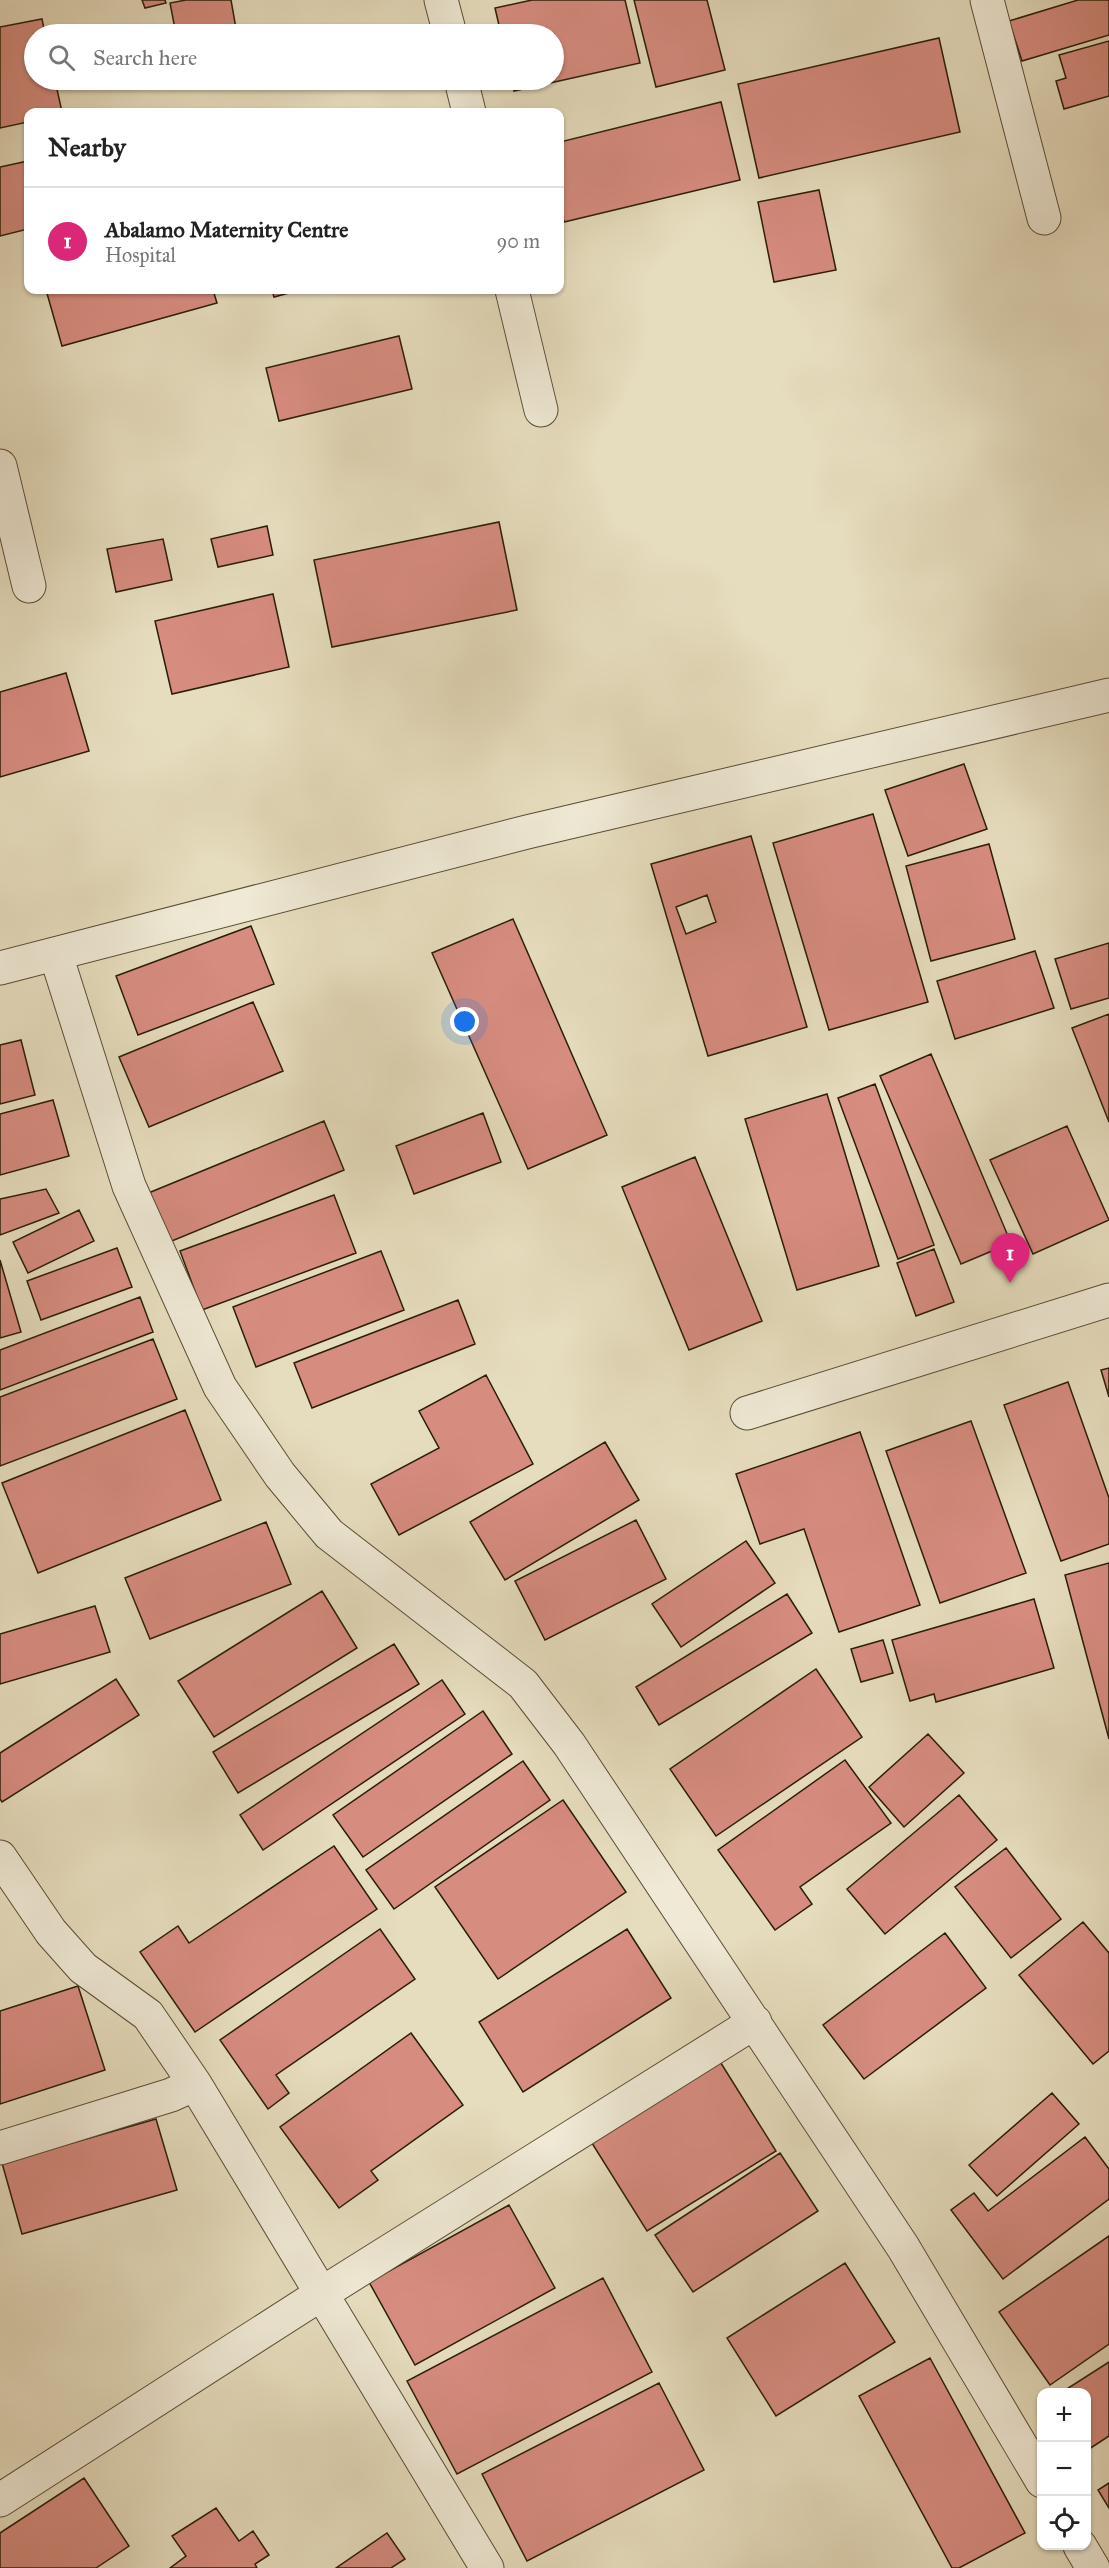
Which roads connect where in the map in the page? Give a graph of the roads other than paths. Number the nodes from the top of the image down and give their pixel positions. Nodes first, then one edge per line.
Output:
1 (441, 0) edge
2 (987, 0) edge
3 (447, 24) edge
4 (464, 90) edge
5 (468, 108) edge
6 (1044, 218) dead end
7 (513, 294) edge
8 (541, 410) dead end
9 (0, 466) edge
10 (29, 586) dead end
11 (1109, 695) edge
12 (56, 955) junction
13 (0, 968) edge
14 (1109, 1300) edge
15 (747, 1413) dead end
16 (0, 1857) edge
17 (755, 2022) junction
18 (195, 2084) junction
19 (0, 2148) edge
20 (321, 2294) junction
21 (1037, 2474) edge
22 (0, 2500) edge
23 (1082, 2550) edge
24 (487, 2568) edge
25 (1093, 2568) edge

1 - 3 street
2 - 6 street
4 - 5 street
7 - 8 street
9 - 10 street
11 - 12 street
12 - 13 street
12 - 17 street
14 - 15 street
16 - 18 street
17 - 20 street
17 - 21 street
18 - 19 street
18 - 20 street
20 - 22 street
20 - 24 street
23 - 25 street

